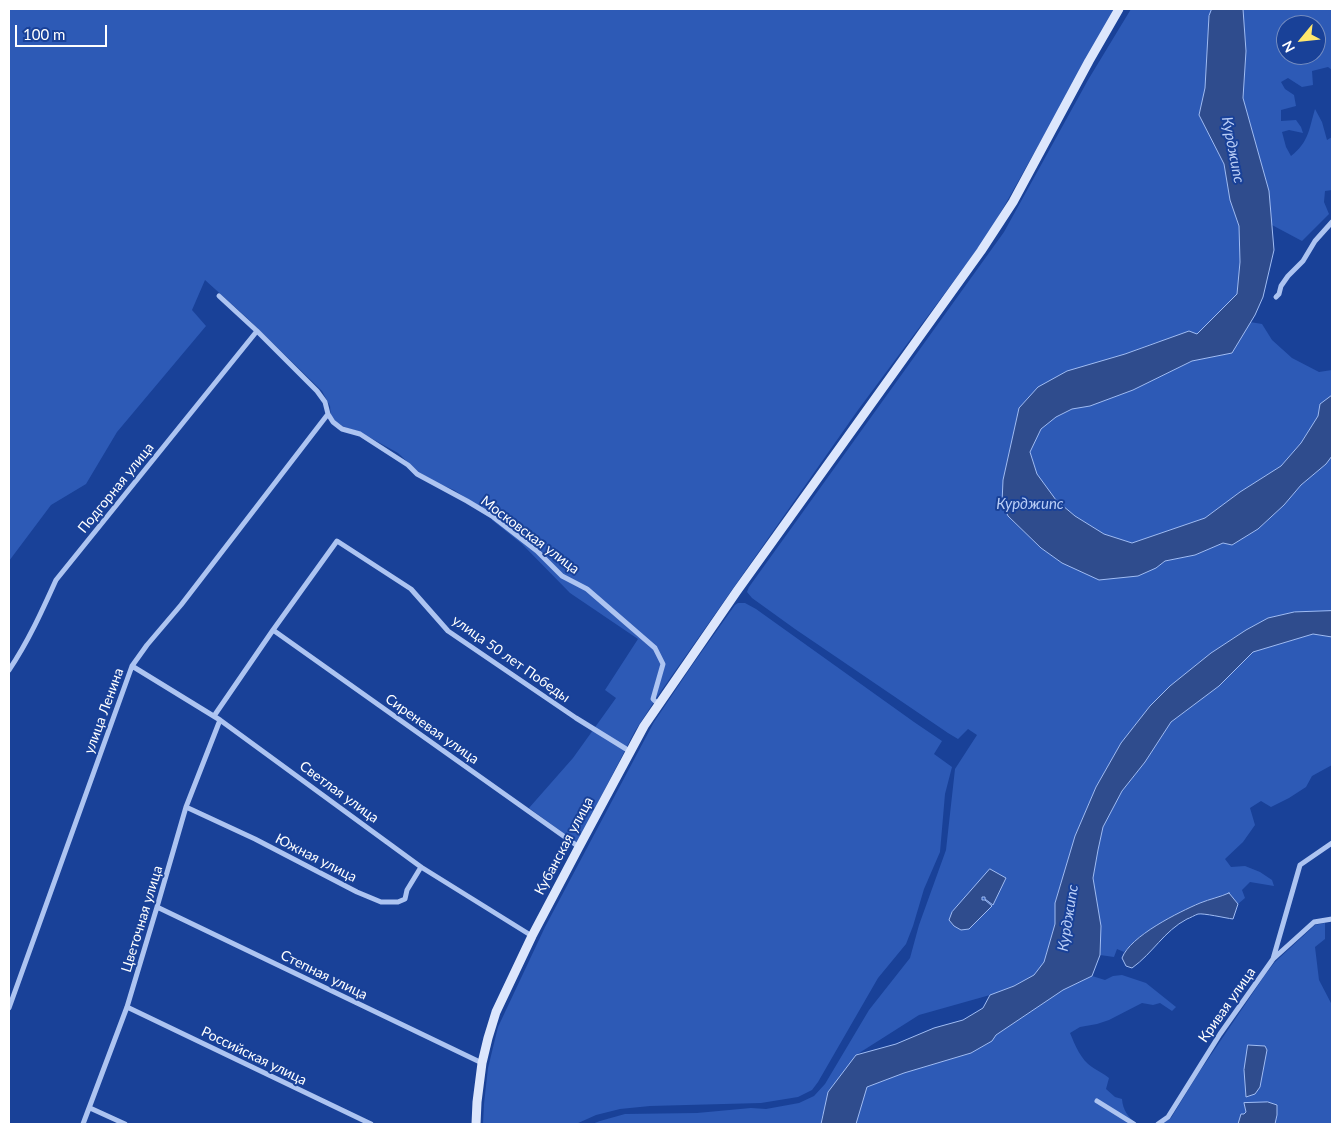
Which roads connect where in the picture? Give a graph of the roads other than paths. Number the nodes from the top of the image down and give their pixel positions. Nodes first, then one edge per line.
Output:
1 (1119, 9) edge
2 (1332, 222) edge
3 (219, 296) dead end
4 (1276, 297) dead end
5 (257, 331) junction
6 (328, 414) junction
7 (273, 630) junction
8 (132, 666) junction
9 (9, 670) edge
10 (659, 705) junction
11 (214, 716) junction
12 (220, 720) junction
13 (630, 752) junction
14 (186, 807) junction
15 (1332, 843) edge
16 (578, 847) junction
17 (421, 867) junction
18 (157, 907) junction
19 (1332, 919) edge
20 (532, 936) junction
21 (1273, 959) junction
22 (127, 1007) junction
23 (9, 1008) edge
24 (482, 1063) junction
25 (1096, 1101) dead end
26 (90, 1108) junction
27 (83, 1124) edge
28 (125, 1124) edge
29 (371, 1124) edge
30 (476, 1124) edge
31 (1134, 1124) edge
32 (1158, 1124) edge

1 - 10 main road, Кубанская улица
2 - 4 street
3 - 5 street
5 - 6 street
5 - 9 street, Подгорная улица
6 - 8 street, улица Ленина
6 - 10 street, Московская улица
7 - 11 street
7 - 13 street, улица 50 лет Победы
7 - 16 street, Сиреневая улица
8 - 11 street, Светлая улица
8 - 23 street, улица Ленина
10 - 13 main road, Кубанская улица
11 - 12 street, Светлая улица
12 - 14 street, Цветочная улица
12 - 17 street, Светлая улица
13 - 16 main road, Кубанская улица
14 - 17 street, Южная улица
14 - 18 street, Цветочная улица
15 - 21 street
16 - 20 main road, Кубанская улица
17 - 20 street, Светлая улица
18 - 22 street, Цветочная улица
18 - 24 street, Степная улица
19 - 21 street, Кривая улица
20 - 24 main road, Кубанская улица
21 - 32 street, Кривая улица
22 - 26 street, Цветочная улица
22 - 29 street, Российская улица
24 - 30 main road, Кубанская улица
25 - 31 street
26 - 27 street, Цветочная улица
26 - 28 street

